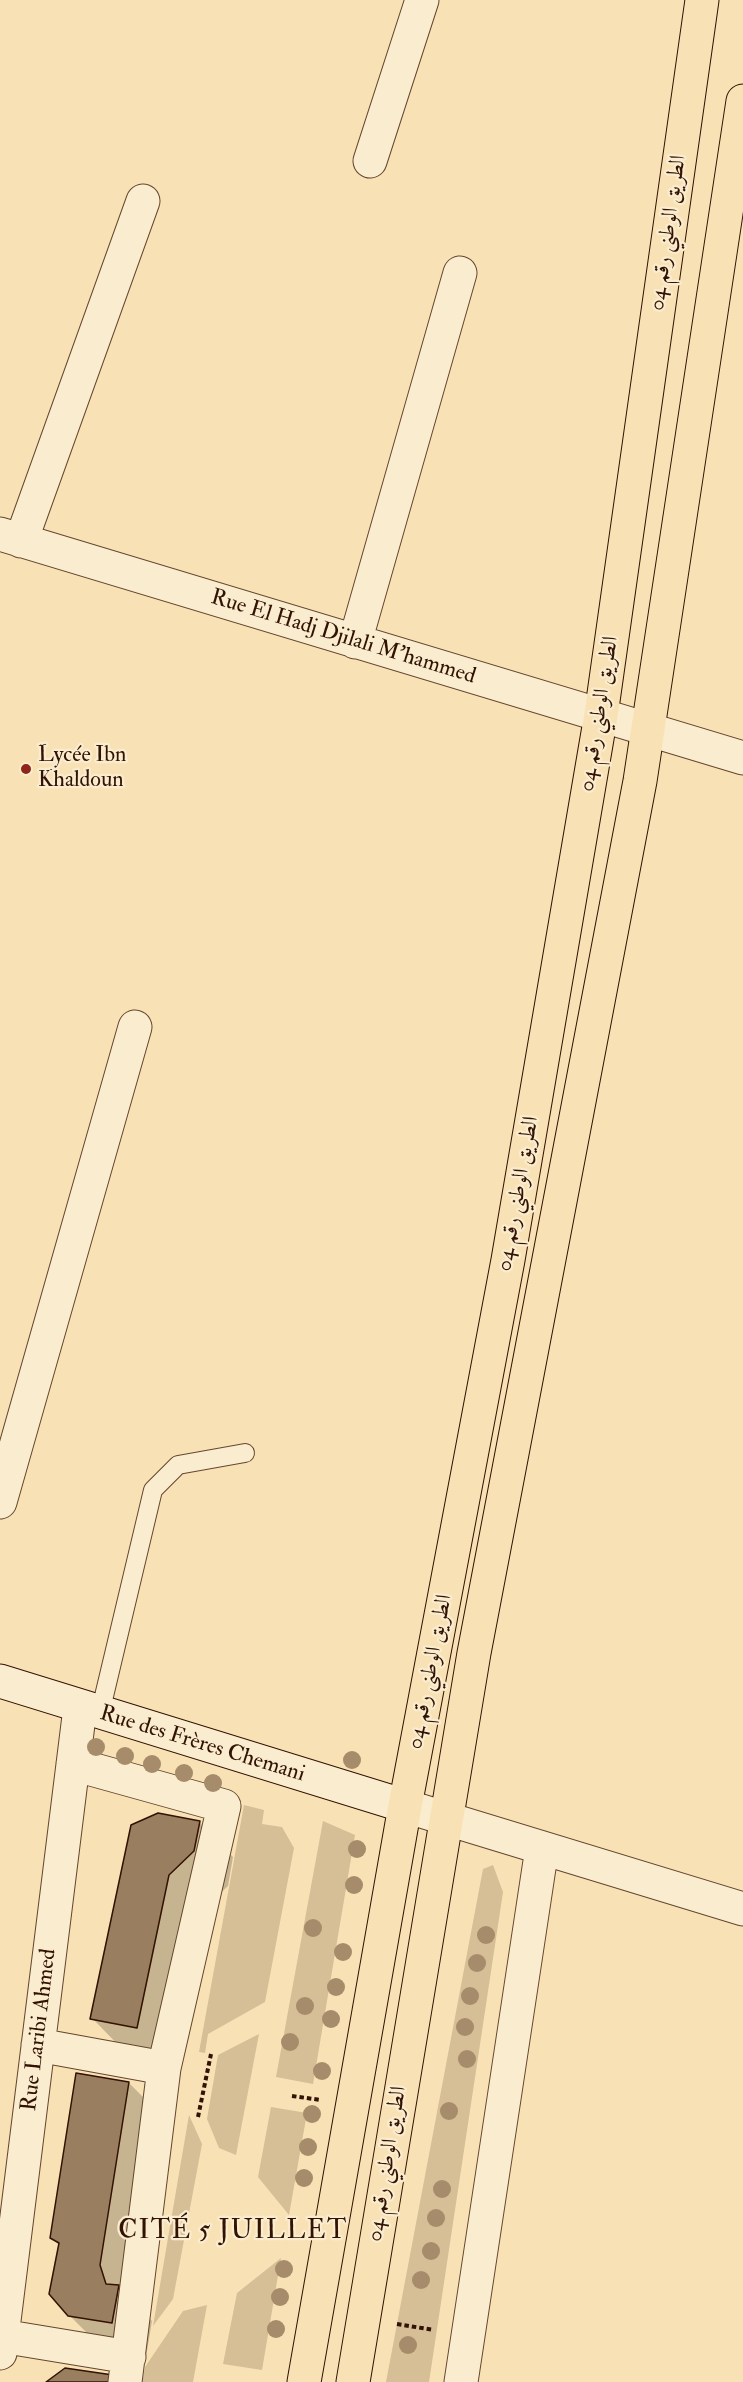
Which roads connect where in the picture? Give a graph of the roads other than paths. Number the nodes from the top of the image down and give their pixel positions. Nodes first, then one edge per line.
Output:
1 (422, 0) edge
2 (702, 0) edge
3 (743, 101) edge
4 (370, 161) dead end
5 (143, 201) dead end
6 (460, 273) dead end
7 (11, 538) edge
8 (355, 642) junction
9 (601, 715) junction
10 (649, 730) junction
11 (743, 758) edge
12 (135, 1027) dead end
13 (245, 1453) dead end
14 (0, 1502) edge
15 (0, 1681) edge
16 (90, 1710) junction
17 (73, 1764) junction
18 (405, 1806) junction
19 (448, 1818) junction
20 (542, 1848) junction
21 (743, 1909) edge
22 (38, 2045) junction
23 (164, 2068) junction
24 (1, 2344) edge
25 (127, 2369) edge
26 (304, 2382) edge
27 (353, 2382) edge
28 (461, 2382) edge

1 - 4 street
2 - 9 highway, الطريق الوطني رقم 04
3 - 10 highway, الطريق الوطني رقم 04
5 - 7 street
6 - 8 street
7 - 8 street, Rue El Hadj Djilali M'hammed
8 - 9 street, Rue El Hadj Djilali M'hammed
9 - 10 street, Rue El Hadj Djilali M'hammed
9 - 18 highway, الطريق الوطني رقم 04
10 - 11 street, Rue El Hadj Djilali M'hammed
10 - 19 highway, الطريق الوطني رقم 04
12 - 14 street
13 - 16 lane
15 - 16 street, Rue des Frères Chemani
16 - 17 street, Rue Laribi Ahmed
16 - 18 street, Rue des Frères Chemani
17 - 22 street, Rue Laribi Ahmed
17 - 23 street
18 - 19 street, Rue des Frères Chemani
18 - 26 highway, الطريق الوطني رقم 04
19 - 20 street, Rue des Frères Chemani
19 - 27 highway, الطريق الوطني رقم 04
20 - 21 street, Rue des Frères Chemani
20 - 28 street
22 - 23 street
22 - 24 street, Rue Laribi Ahmed
23 - 25 street
24 - 25 street

